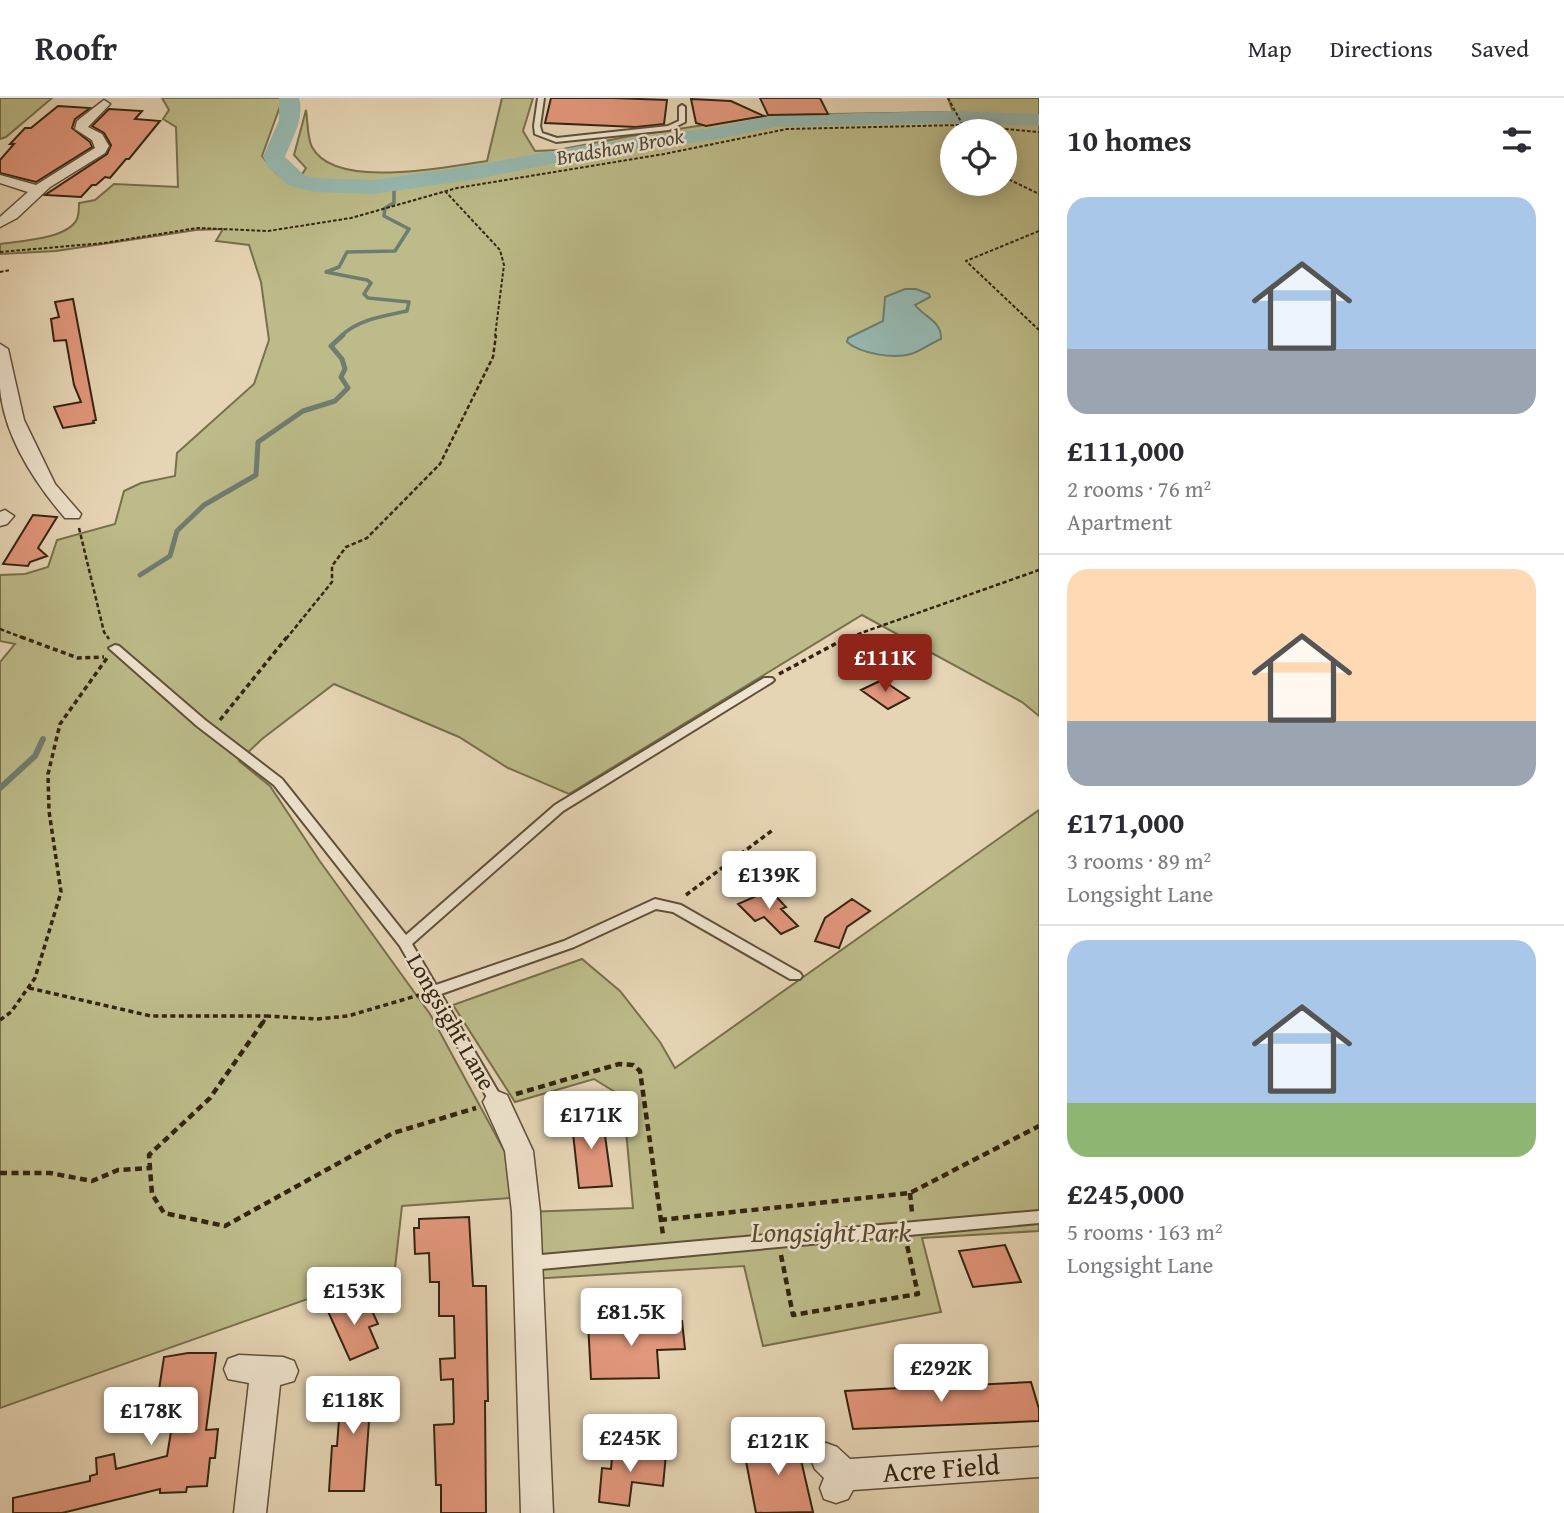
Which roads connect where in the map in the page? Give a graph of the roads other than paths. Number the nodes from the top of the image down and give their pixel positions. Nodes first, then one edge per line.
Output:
1 (541, 98) edge
2 (106, 102) dead end
3 (682, 107) dead end
4 (0, 179) edge
5 (37, 190) junction
6 (0, 223) edge
7 (0, 349) edge
8 (72, 514) road end
9 (114, 648) road end
10 (768, 680) road end
11 (405, 943) junction
12 (795, 976) dead end
13 (434, 991) junction
14 (497, 1102) joint
15 (1037, 1215) edge
16 (530, 1263) junction
17 (263, 1370) dead end
18 (1039, 1462) edge
19 (836, 1474) dead end
20 (250, 1513) edge
21 (537, 1513) edge

1 - 3 lane
2 - 5 street
4 - 5 street
5 - 6 street
7 - 8 street
9 - 11 lane, Longsight Lane
10 - 11 lane
11 - 13 lane, Longsight Lane
12 - 13 lane
13 - 14 lane, Longsight Lane
14 - 16 street, Longsight Lane
15 - 16 lane
16 - 21 street, Longsight Lane
17 - 20 street
18 - 19 street, Acre Field

